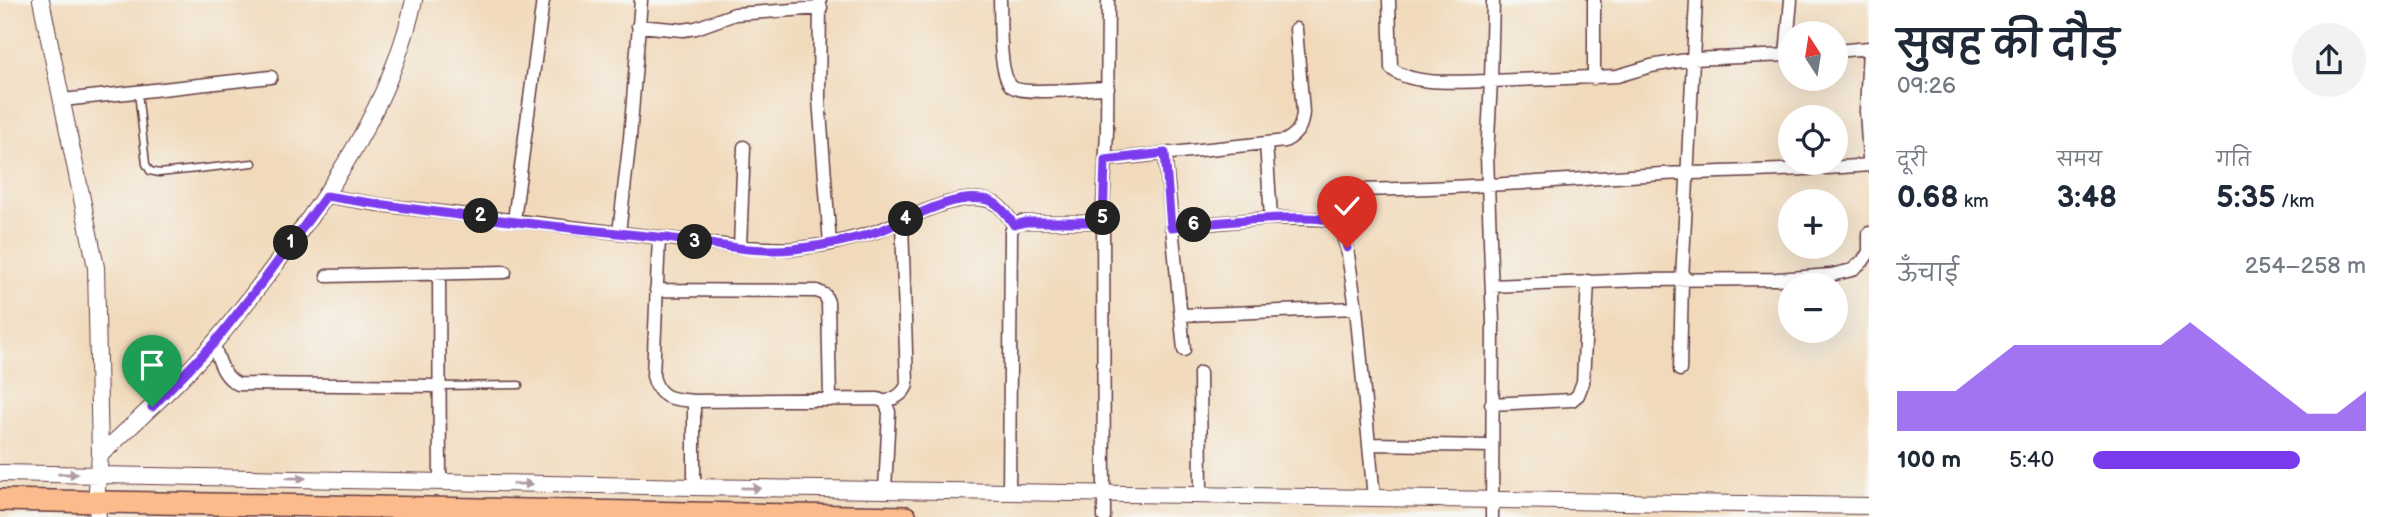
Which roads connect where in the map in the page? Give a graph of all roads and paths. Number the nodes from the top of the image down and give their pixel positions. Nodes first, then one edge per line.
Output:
1 (41, 0) edge
2 (414, 0) edge
3 (543, 0) edge
4 (641, 0) edge
5 (1000, 0) edge
6 (1108, 0) edge
7 (1389, 0) edge
8 (1493, 0) edge
9 (1594, 0) edge
10 (1696, 0) edge
11 (1791, 0) edge
12 (820, 4) edge
13 (1790, 21) edge
14 (638, 26) junction
15 (1296, 29) dead end
16 (1869, 48) edge
17 (1848, 50) edge
18 (1778, 55) edge
19 (1692, 59) junction
20 (271, 77) dead end
21 (1594, 78) junction
22 (1491, 81) junction
23 (1108, 88) junction
24 (138, 92) junction
25 (63, 100) junction
26 (1266, 143) junction
27 (744, 147) dead end
28 (1165, 153) junction
29 (1869, 159) edge
30 (1105, 160) junction
31 (253, 163) dead end
32 (1869, 166) edge
33 (1688, 174) junction
34 (1488, 186) junction
35 (1354, 190) dead end
36 (326, 196) junction
37 (1270, 218) junction
38 (514, 220) junction
39 (902, 221) junction
40 (1103, 222) junction
41 (1014, 225) junction
42 (1171, 227) junction
43 (619, 233) junction
44 (1869, 233) edge
45 (659, 237) junction
46 (830, 244) junction
47 (740, 247) junction
48 (505, 272) dead end
49 (439, 274) junction
50 (327, 276) dead end
51 (1682, 280) junction
52 (1588, 282) junction
53 (1492, 286) junction
54 (656, 290) junction
55 (1356, 308) junction
56 (1182, 315) junction
57 (214, 343) junction
58 (1184, 350) dead end
59 (1680, 370) dead end
60 (1200, 373) dead end
61 (519, 385) dead end
62 (439, 386) junction
63 (831, 400) junction
64 (694, 401) junction
65 (885, 402) junction
66 (1491, 404) junction
67 (1370, 444) junction
68 (1491, 446) junction
69 (100, 455) junction
70 (0, 473) edge
71 (98, 474) junction
72 (440, 482) junction
73 (694, 487) junction
74 (886, 490) junction
75 (1009, 492) junction
76 (1103, 494) junction
77 (1200, 496) junction
78 (1374, 498) junction
79 (1492, 498) junction
80 (0, 500) edge
81 (1869, 506) edge
82 (97, 508) edge
83 (906, 517) edge
84 (1104, 517) edge
85 (1492, 517) edge

1 - 25 street
2 - 36 street
3 - 38 street
4 - 14 street
5 - 23 street
6 - 23 street
7 - 22 street
8 - 22 street
9 - 21 street
10 - 19 street
11 - 13 street
12 - 14 street
12 - 46 street
14 - 43 street
15 - 26 street
16 - 17 street
16 - 29 street
18 - 19 street
19 - 21 street
19 - 33 street
20 - 24 street
21 - 22 street
22 - 34 street
23 - 30 street
24 - 25 street
24 - 31 lane
25 - 69 street
26 - 28 street
26 - 37 street
27 - 47 street
28 - 30 street
28 - 42 street
30 - 40 street
32 - 33 street
33 - 34 street
33 - 51 street
34 - 35 street
34 - 53 street
36 - 38 street
36 - 57 street
37 - 42 street
37 - 55 street
38 - 43 street
39 - 41 street
39 - 46 street
39 - 65 street
40 - 41 street
40 - 76 street
41 - 75 street
42 - 56 street
43 - 45 street
44 - 51 street
45 - 47 street
45 - 54 street
46 - 47 street
48 - 49 street
49 - 50 street
49 - 62 street
51 - 52 street
51 - 59 street
52 - 53 street
52 - 66 street
53 - 66 street
54 - 63 street
54 - 64 street
55 - 56 street
55 - 67 street
56 - 58 street
57 - 62 street
57 - 69 street
60 - 77 street
61 - 62 lane
62 - 72 street
63 - 64 street
63 - 65 street
64 - 73 street
65 - 74 street
66 - 68 street
67 - 68 street
67 - 78 street
68 - 79 street
69 - 71 street
70 -> 71 street
71 -> 72 street
71 - 82 street
72 -> 73 street
73 -> 74 street
74 - 75 street
75 - 76 street
76 - 77 street
76 - 84 street
77 - 78 street
78 - 79 street
79 - 81 street
79 - 85 street
80 - 82 highway
82 - 83 highway

